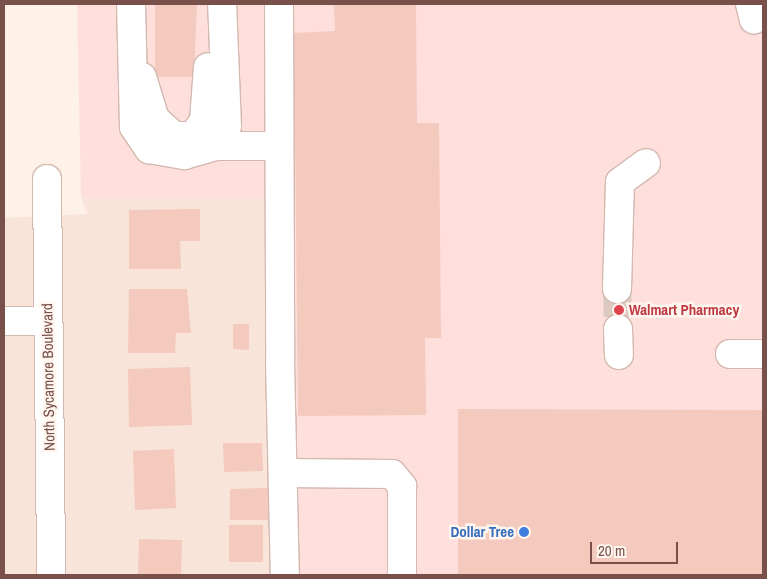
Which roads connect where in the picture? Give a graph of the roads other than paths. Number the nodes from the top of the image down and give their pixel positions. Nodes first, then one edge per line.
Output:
1 (132, 4) edge
2 (209, 4) edge
3 (222, 4) edge
4 (279, 4) edge
5 (215, 146) junction
6 (279, 146) junction
7 (646, 162) dead end
8 (47, 179) dead end
9 (617, 289) tunnel mouth
10 (4, 321) edge
11 (47, 321) junction
12 (730, 354) dead end
13 (763, 354) edge
14 (283, 473) junction
15 (51, 575) edge
16 (285, 575) edge
17 (402, 575) edge

1 - 2 street
1 - 5 street
3 - 5 street
4 - 6 street
5 - 6 street
6 - 14 street
7 - 9 street
8 - 11 street, North Sycamore Boulevard
10 - 11 street
11 - 15 street, North Sycamore Boulevard
12 - 13 street
14 - 16 street
14 - 17 street

